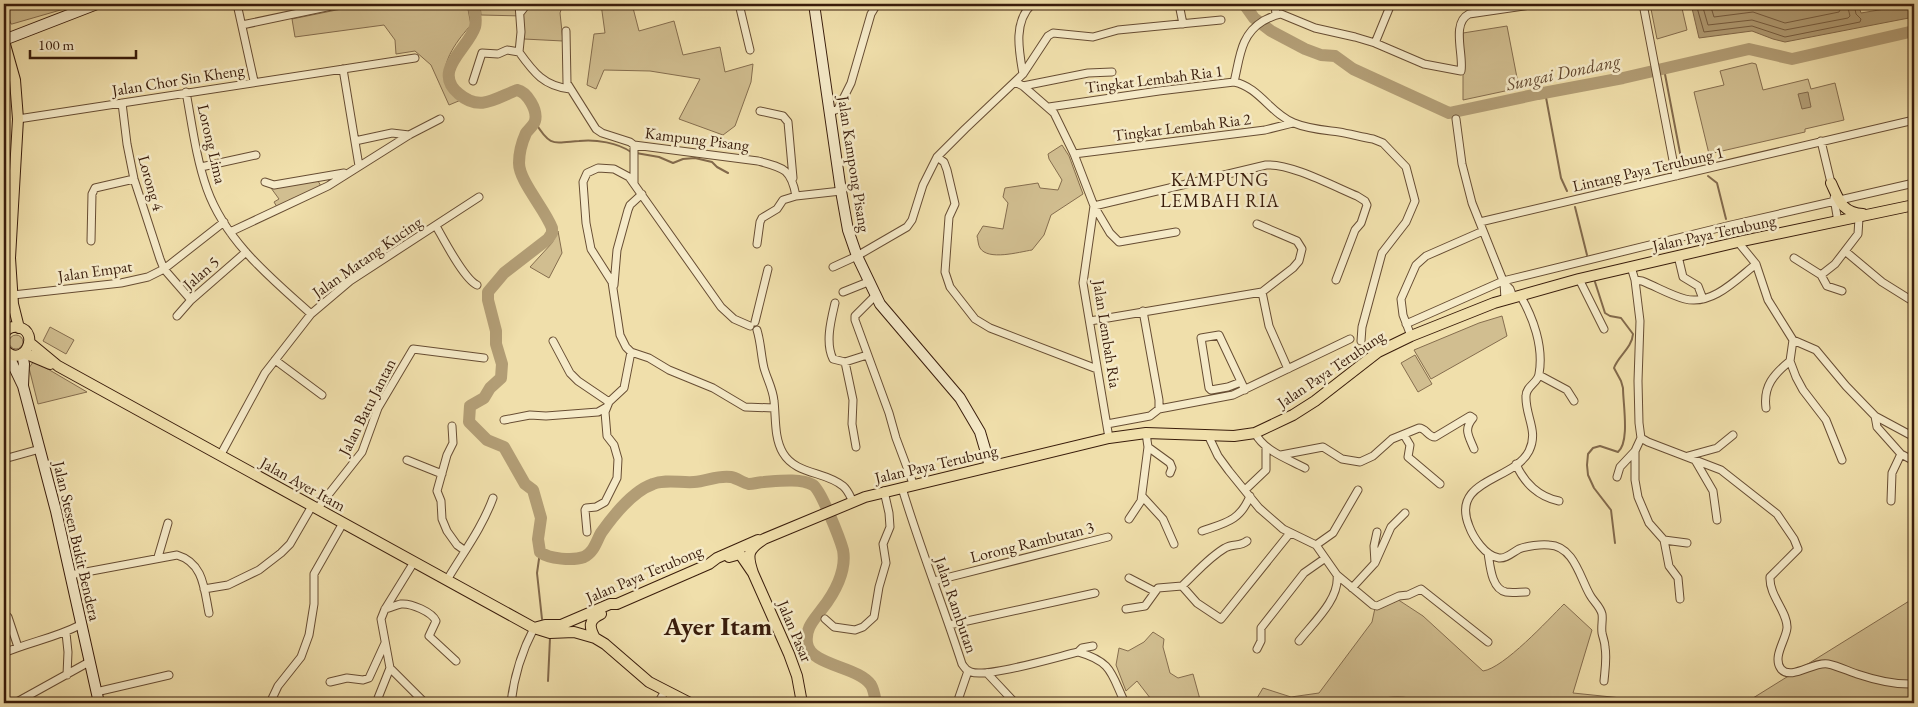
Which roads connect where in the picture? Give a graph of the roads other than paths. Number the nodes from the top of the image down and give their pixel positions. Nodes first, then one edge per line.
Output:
1 (98, 4) edge
2 (237, 4) edge
3 (341, 4) edge
4 (519, 4) edge
5 (528, 4) edge
6 (739, 4) edge
7 (814, 4) edge
8 (877, 4) edge
9 (1032, 4) edge
10 (1179, 4) edge
11 (1275, 4) edge
12 (1390, 4) edge
13 (1538, 4) edge
14 (1642, 4) edge
15 (520, 13) junction
16 (1276, 15) junction
17 (1221, 20) dead end
18 (1183, 24) junction
19 (242, 25) junction
20 (566, 31) dead end
21 (4, 40) edge
22 (1375, 44) junction
23 (750, 50) dead end
24 (518, 52) junction
25 (415, 58) dead end
26 (343, 69) junction
27 (1112, 72) dead end
28 (1023, 74) junction
29 (473, 81) dead end
30 (254, 82) junction
31 (1016, 82) junction
32 (1234, 82) junction
33 (1024, 86) junction
34 (570, 89) junction
35 (186, 92) junction
36 (122, 103) junction
37 (1049, 107) junction
38 (760, 110) dead end
39 (830, 112) junction
40 (18, 119) junction
41 (440, 119) dead end
42 (1456, 119) dead end
43 (1914, 120) edge
44 (1293, 123) junction
45 (409, 135) junction
46 (355, 141) junction
47 (1822, 141) junction
48 (635, 151) junction
49 (1074, 154) junction
50 (256, 155) dead end
51 (937, 157) junction
52 (359, 166) junction
53 (201, 167) junction
54 (350, 172) junction
55 (1676, 176) junction
56 (134, 179) junction
57 (793, 179) junction
58 (266, 182) dead end
59 (634, 183) junction
60 (1831, 183) joint
61 (1914, 183) edge
62 (841, 191) junction
63 (642, 194) junction
64 (796, 196) junction
65 (480, 197) dead end
66 (1837, 202) junction
67 (1914, 205) edge
68 (1094, 206) junction
69 (1874, 214) junction
70 (1859, 218) junction
71 (224, 222) junction
72 (1480, 222) junction
73 (1838, 222) junction
74 (1257, 224) dead end
75 (436, 226) junction
76 (1483, 231) junction
77 (230, 232) junction
78 (1176, 232) dead end
79 (90, 241) dead end
80 (1738, 242) junction
81 (757, 244) dead end
82 (1845, 251) junction
83 (246, 252) junction
84 (856, 256) junction
85 (1678, 256) junction
86 (1794, 258) dead end
87 (1756, 264) junction
88 (833, 267) dead end
89 (1631, 267) junction
90 (164, 269) junction
91 (768, 269) dead end
92 (1821, 275) junction
93 (1579, 279) junction
94 (1336, 280) dead end
95 (1635, 280) junction
96 (868, 282) junction
97 (1503, 282) junction
98 (477, 286) dead end
99 (614, 290) junction
100 (1842, 291) dead end
101 (843, 292) dead end
102 (1262, 292) junction
103 (875, 296) junction
104 (1512, 297) junction
105 (13, 299) junction
106 (1703, 299) junction
107 (190, 300) junction
108 (1914, 302) edge
109 (835, 303) dead end
110 (1143, 312) junction
111 (311, 314) junction
112 (177, 316) dead end
113 (1090, 321) junction
114 (752, 324) junction
115 (1406, 324) junction
116 (1604, 328) dead end
117 (8, 331) edge
118 (1411, 336) junction
119 (1350, 339) dead end
120 (1793, 340) junction
121 (553, 341) dead end
122 (1361, 341) dead end
123 (29, 342) junction
124 (7, 352) edge
125 (631, 352) junction
126 (23, 353) junction
127 (868, 355) junction
128 (484, 358) dead end
129 (275, 360) junction
130 (1790, 361) junction
131 (845, 362) junction
132 (58, 366) junction
133 (1288, 368) junction
134 (1097, 369) junction
135 (1539, 376) junction
136 (1241, 382) junction
137 (23, 386) junction
138 (1245, 390) junction
139 (322, 395) dead end
140 (1574, 401) dead end
141 (607, 405) junction
142 (774, 408) junction
143 (1766, 408) dead end
144 (1159, 409) junction
145 (1875, 416) junction
146 (504, 420) dead end
147 (1106, 424) junction
148 (452, 426) dead end
149 (1146, 433) junction
150 (1255, 433) junction
151 (1208, 435) junction
152 (1404, 435) junction
153 (1733, 435) dead end
154 (1914, 437) edge
155 (1109, 438) junction
156 (1642, 438) junction
157 (856, 447) dead end
158 (1148, 447) junction
159 (1266, 447) junction
160 (40, 449) junction
161 (1474, 449) dead end
162 (1635, 452) junction
163 (1901, 454) junction
164 (1282, 455) junction
165 (220, 456) junction
166 (1688, 456) junction
167 (4, 459) edge
168 (407, 460) dead end
169 (1695, 460) junction
170 (1842, 460) dead end
171 (1914, 461) edge
172 (1516, 464) junction
173 (990, 466) junction
174 (1305, 468) dead end
175 (1170, 473) dead end
176 (442, 474) junction
177 (1617, 477) dead end
178 (1440, 484) dead end
179 (914, 486) junction
180 (902, 488) junction
181 (1358, 490) dead end
182 (884, 492) junction
183 (1247, 493) junction
184 (1142, 496) junction
185 (493, 498) dead end
186 (1559, 501) dead end
187 (1891, 501) dead end
188 (854, 502) junction
189 (314, 507) junction
190 (1405, 513) dead end
191 (1129, 520) dead end
192 (1718, 520) dead end
193 (168, 523) dead end
194 (343, 523) junction
195 (1202, 530) dead end
196 (587, 532) dead end
197 (1377, 532) dead end
198 (1290, 533) junction
199 (1108, 536) dead end
200 (764, 539) junction
201 (1664, 540) junction
202 (1247, 541) dead end
203 (1687, 543) dead end
204 (1174, 544) dead end
205 (1316, 545) junction
206 (464, 550) junction
207 (1488, 553) junction
208 (158, 557) junction
209 (1324, 559) junction
210 (414, 562) junction
211 (1375, 563) junction
212 (708, 564) junction
213 (753, 573) junction
214 (70, 575) junction
215 (1337, 575) junction
216 (1129, 578) dead end
217 (447, 580) junction
218 (934, 581) junction
219 (1182, 586) junction
220 (1352, 588) junction
221 (204, 589) junction
222 (1154, 591) junction
223 (1526, 592) dead end
224 (1095, 593) dead end
225 (1680, 599) dead end
226 (617, 604) junction
227 (385, 609) junction
228 (1126, 609) dead end
229 (209, 613) dead end
230 (8, 617) dead end
231 (825, 618) dead end
232 (80, 625) junction
233 (949, 625) junction
234 (534, 628) junction
235 (66, 633) junction
236 (595, 638) junction
237 (1299, 641) dead end
238 (385, 642) junction
239 (1488, 642) dead end
240 (1093, 646) dead end
241 (18, 647) junction
242 (1257, 648) dead end
243 (1078, 652) junction
244 (4, 653) edge
245 (456, 661) dead end
246 (89, 662) junction
247 (390, 668) junction
248 (968, 671) junction
249 (987, 673) junction
250 (169, 674) dead end
251 (67, 675) junction
252 (1604, 681) dead end
253 (330, 682) dead end
254 (1914, 684) edge
255 (664, 691) junction
256 (96, 692) junction
257 (15, 703) edge
258 (99, 703) edge
259 (270, 703) edge
260 (376, 703) edge
261 (425, 703) edge
262 (511, 703) edge
263 (658, 703) edge
264 (690, 703) edge
265 (802, 703) edge
266 (957, 703) edge
267 (1015, 703) edge
268 (1125, 703) edge

1 - 21 main road
2 - 19 street
3 - 19 street
4 - 15 street
5 - 15 street
6 - 23 street
7 - 39 main road, Jalan Kampong Pisang
8 - 39 street
9 - 28 street
10 - 18 street
11 - 16 street
12 - 22 street
13 - 22 street
14 - 55 street
15 - 24 street
16 - 22 street
16 - 32 street
17 - 18 street
18 - 28 street
19 - 30 street
20 - 34 street, Kampung Pisang
21 - 40 main road
24 - 29 street
24 - 34 street
25 - 26 street, Jalan Chor Sin Kheng
26 - 30 street, Jalan Chor Sin Kheng
26 - 46 street
27 - 33 street
28 - 31 street
30 - 35 street, Jalan Chor Sin Kheng
31 - 33 street, Jalan Lembah Ria
31 - 51 street
32 - 37 street, Tingkat Lembah Ria 1
32 - 44 street, Tingkat Lembah Ria 1
33 - 37 street, Jalan Lembah Ria
34 - 48 street, Kampung Pisang
35 - 36 street, Jalan Chor Sin Kheng
35 - 53 street, Lorong Lima
36 - 40 street, Jalan Chor Sin Kheng
36 - 56 street, Lorong 4
37 - 49 street, Jalan Lembah Ria
38 - 57 street
39 - 62 main road, Jalan Kampong Pisang
40 - 105 main road
41 - 45 street
42 - 72 street
43 - 47 street, Lintang Paya Terubung 1
44 - 49 street, Tingkat Lembah Ria 2
44 - 122 street, Tingkat Lembah Ria 1
45 - 46 street
45 - 52 street
46 - 52 street
47 - 55 street, Lintang Paya Terubung 1
47 - 60 street
48 - 57 street, Kampung Pisang
48 - 59 street
49 - 68 street, Jalan Lembah Ria
50 - 53 street
51 - 84 street
51 - 134 street
52 - 54 street
53 - 71 street, Lorong Lima
54 - 58 street
54 - 77 street
55 - 72 street, Lintang Paya Terubung 1
56 - 79 street
56 - 90 street, Lorong 4
57 - 64 street
59 - 63 street
59 - 99 street
60 - 66 main road
61 - 66 street
62 - 64 street
62 - 84 main road, Jalan Kampong Pisang
63 - 99 street
63 - 114 street
64 - 81 street
65 - 75 street, Jalan Matang Kucing
66 - 69 main road
66 - 73 street
66 - 97 street
67 - 69 main road, Jalan Paya Terubung
68 - 78 street
68 - 94 street
68 - 113 street, Jalan Lembah Ria
69 - 70 main road, Jalan Paya Terubung
70 - 73 main road, Jalan Paya Terubung
70 - 82 street
71 - 77 street, Lorong Lima
71 - 90 street, Jalan Empat
72 - 76 street
73 - 80 main road, Jalan Paya Terubung
74 - 102 street
75 - 98 street
75 - 111 street, Jalan Matang Kucing
76 - 97 street
76 - 115 street
77 - 83 street, Lorong Lima
80 - 85 main road, Jalan Paya Terubung
80 - 87 street
82 - 92 street
82 - 108 street
83 - 107 street, Jalan 5
83 - 111 street, Lorong Lima
84 - 88 street
84 - 96 main road, Jalan Kampong Pisang
85 - 89 main road, Jalan Paya Terubung
85 - 106 street
86 - 92 street
87 - 106 street
87 - 120 street
89 - 93 main road, Jalan Paya Terubung
89 - 95 street
90 - 105 street, Jalan Empat
90 - 107 street
91 - 114 street
92 - 100 street
93 - 104 main road, Jalan Paya Terubung
93 - 116 street
95 - 106 street
95 - 156 street
96 - 101 street
96 - 103 main road, Jalan Kampong Pisang
97 - 104 street
97 - 115 street
99 - 125 street
102 - 110 street
102 - 133 street
103 - 127 street
103 - 173 main road, Jalan Kampong Pisang
104 - 118 main road, Jalan Paya Terubung
104 - 135 street
105 - 117 main road
107 - 112 street, Jalan 5
109 - 131 street
110 - 113 street
110 - 144 street
111 - 129 street, Jalan Matang Kucing
113 - 134 street, Jalan Lembah Ria
114 - 142 street
115 - 118 street
117 - 123 main road, Jalan Ayer Itam
118 - 150 main road, Jalan Paya Terubung
119 - 133 street
120 - 130 street
120 - 145 street
121 - 141 street
123 - 126 main road
123 - 132 main road, Jalan Ayer Itam
124 - 126 main road
124 - 137 main road, Jalan Stesen Bukit Bendera
125 - 141 street
125 - 142 street
126 - 132 main road, Jalan Ayer Itam
126 - 137 main road, Jalan Stesen Bukit Bendera
127 - 131 street
127 - 179 street
128 - 189 street, Jalan Batu Jantan
129 - 139 street
129 - 165 street, Jalan Matang Kucing
130 - 143 street
130 - 170 street
131 - 157 street
132 - 165 main road, Jalan Ayer Itam
133 - 138 street
134 - 147 street, Jalan Lembah Ria
135 - 140 street
135 - 172 street
136 - 136 street
136 - 138 street
137 - 160 main road, Jalan Stesen Bukit Bendera
138 - 144 street
141 - 146 street
141 - 196 street
142 - 188 street
144 - 147 street
145 - 154 street
145 - 163 street
147 - 155 street, Jalan Lembah Ria
148 - 176 street
149 - 151 main road, Jalan Paya Terubung
149 - 155 main road, Jalan Paya Terubung
149 - 158 street
150 - 151 main road, Jalan Paya Terubung
150 - 159 street
151 - 183 street
152 - 161 street
152 - 164 street
152 - 178 street
153 - 166 street
155 - 173 main road, Jalan Paya Terubung
156 - 162 street
156 - 166 street
158 - 175 street
158 - 184 street
159 - 164 street
159 - 183 street
160 - 167 street
160 - 214 main road, Jalan Stesen Bukit Bendera
162 - 177 street
162 - 201 street
163 - 171 street
163 - 187 street
164 - 174 street
165 - 189 main road, Jalan Ayer Itam
166 - 169 street
168 - 176 street
169 - 192 street
169 - 254 street
172 - 186 street
172 - 207 street
173 - 179 main road, Jalan Paya Terubung
176 - 206 street
179 - 180 main road, Jalan Paya Terubung
180 - 182 main road, Jalan Paya Terubung
180 - 218 street, Jalan Rambutan
181 - 205 street
182 - 188 main road, Jalan Paya Terubung
182 - 231 street
183 - 195 street
183 - 198 street
184 - 191 street
184 - 204 street
185 - 206 street
188 - 200 main road, Jalan Paya Terubung
189 - 194 main road, Jalan Ayer Itam
189 - 221 street
190 - 211 street
193 - 208 street
194 - 210 main road, Jalan Ayer Itam
194 - 259 street
197 - 211 street
198 - 205 street
198 - 219 street
199 - 218 street, Lorong Rambutan 3
200 - 212 main road, Jalan Paya Terubong
200 - 213 main road, Jalan Pasar
201 - 203 street
201 - 225 street
202 - 219 street
205 - 209 street
206 - 217 street
207 - 223 street
207 - 252 street
208 - 214 street
208 - 221 street
209 - 215 street
209 - 242 street
210 - 217 main road, Jalan Ayer Itam
210 - 227 street
211 - 220 street
212 - 213 main road, Jalan Pasar
212 - 226 main road, Jalan Paya Terubong
213 - 265 main road, Jalan Pasar
214 - 232 main road, Jalan Stesen Bukit Bendera
215 - 220 street
215 - 237 street
216 - 222 street
217 - 234 main road, Jalan Ayer Itam
218 - 233 street, Jalan Rambutan
219 - 222 street
220 - 239 street
221 - 229 street
222 - 228 street
224 - 233 street
226 - 234 main road, Jalan Paya Terubong
226 - 236 main road
227 - 238 street
227 - 245 street
230 - 241 street
232 - 235 street
232 - 246 main road, Jalan Stesen Bukit Bendera
233 - 248 street, Jalan Rambutan
234 - 236 main road, Jalan Ayer Itam
234 - 262 street
235 - 241 street
235 - 251 street
236 - 255 main road
238 - 247 street
238 - 253 street
240 - 243 street, Jalan Rambutan
241 - 244 street
243 - 249 street, Jalan Rambutan
243 - 268 street
246 - 251 street
246 - 256 main road, Jalan Stesen Bukit Bendera
247 - 260 street
247 - 261 street
248 - 249 street, Jalan Rambutan
248 - 266 street
249 - 267 street
250 - 256 street
251 - 257 street
255 - 263 street
255 - 264 main road
256 - 258 main road, Jalan Stesen Bukit Bendera

